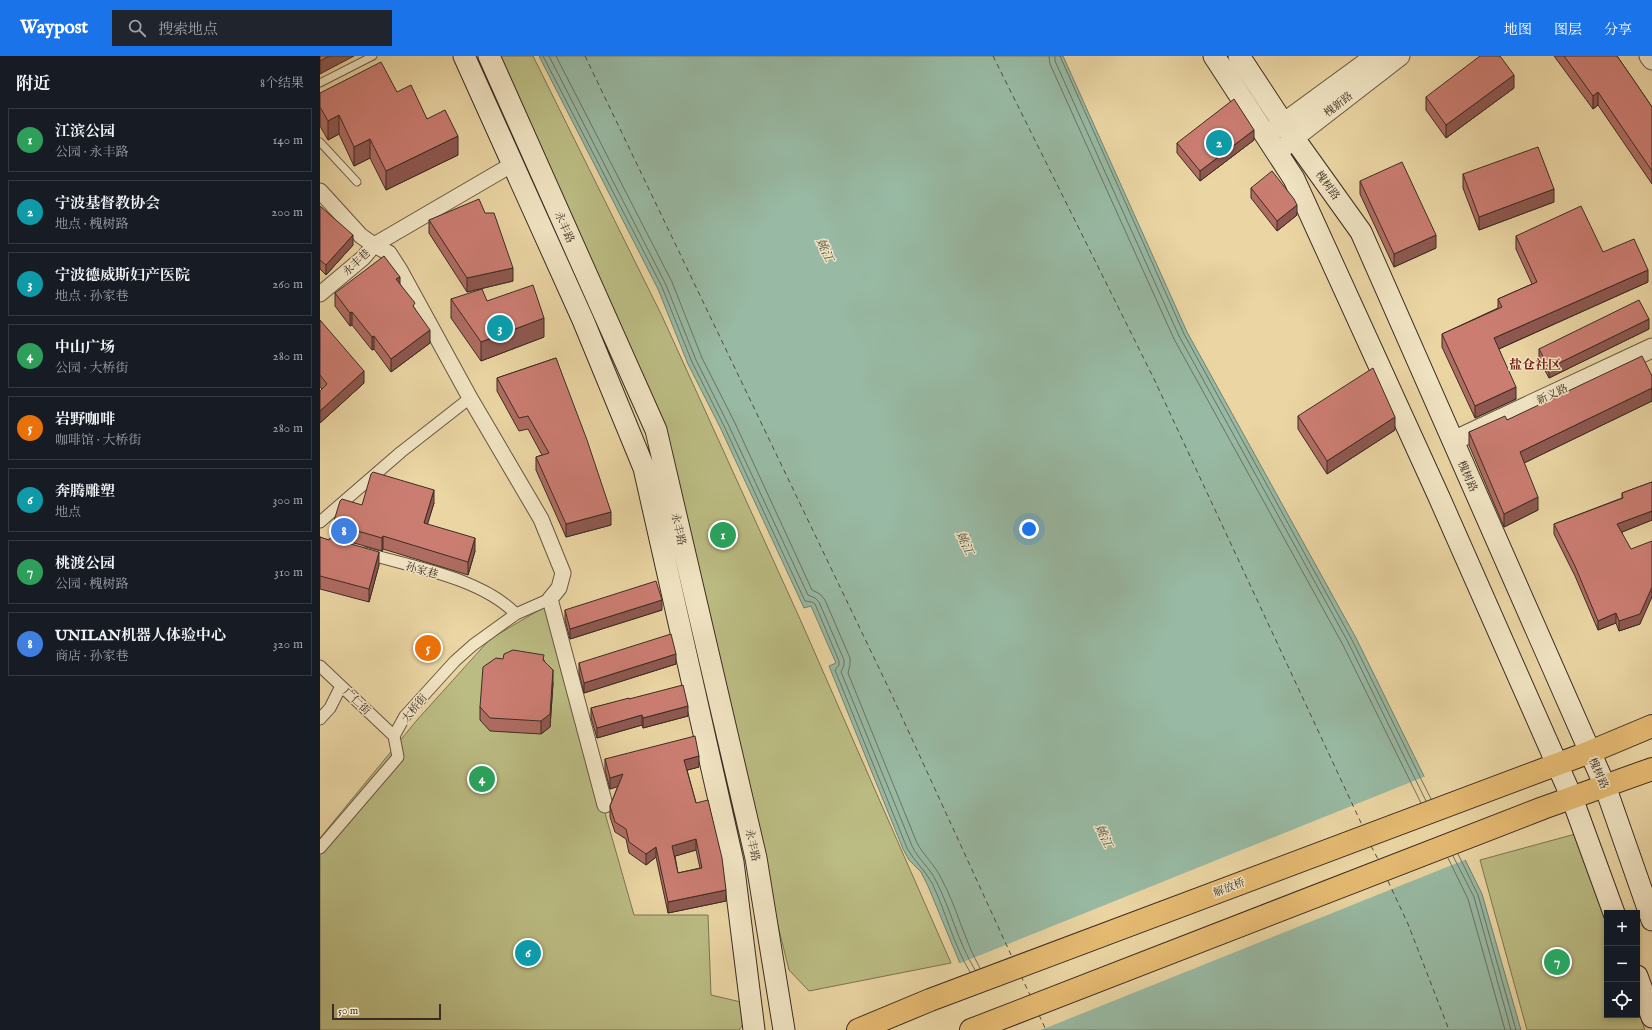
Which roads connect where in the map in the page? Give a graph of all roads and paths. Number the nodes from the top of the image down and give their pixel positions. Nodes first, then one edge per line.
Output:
1 (373, 56) edge
2 (464, 56) edge
3 (489, 56) edge
4 (1214, 56) edge
5 (1239, 56) edge
6 (1375, 56) edge
7 (1400, 56) edge
8 (1649, 56) edge
9 (1652, 60) edge
10 (320, 83) edge
11 (1288, 130) junction
12 (1266, 136) junction
13 (320, 142) edge
14 (1277, 153) junction
15 (513, 164) junction
16 (357, 182) dead end
17 (320, 191) edge
18 (374, 245) junction
19 (320, 294) edge
20 (1652, 348) edge
21 (470, 398) junction
22 (1453, 441) junction
23 (320, 522) edge
24 (356, 551) edge
25 (550, 599) junction
26 (516, 614) junction
27 (320, 666) edge
28 (341, 686) junction
29 (320, 719) edge
30 (1652, 726) edge
31 (394, 736) junction
32 (1590, 752) junction
33 (1557, 764) junction
34 (1652, 769) edge
35 (1605, 786) junction
36 (1572, 798) junction
37 (605, 805) dead end
38 (320, 848) edge
39 (1613, 910) edge
40 (1652, 920) edge
41 (1639, 982) edge
42 (1652, 1017) edge
43 (754, 1030) edge
44 (784, 1030) edge
45 (858, 1030) edge
46 (971, 1030) edge

1 - 10 lane
2 - 15 main road, 永丰路
3 - 44 main road, 永丰路
4 - 12 main road
5 - 11 main road, 槐树路
6 - 11 street, 槐新路
7 - 11 street, 槐新路
8 - 9 street
11 - 12 street, 槐新路
11 - 14 street, 槐新路
11 - 22 main road, 槐树路
12 - 14 main road
13 - 16 lane
14 - 33 main road
15 - 18 street, 永丰巷
15 - 43 main road, 永丰路
17 - 18 street
18 - 19 street, 永丰巷
18 - 21 street
20 - 22 street, 新义路
21 - 23 street
21 - 25 street
22 - 32 main road, 槐树路
24 - 26 street, 孙家巷
25 - 26 street, 大桥街
25 - 37 street
26 - 31 street, 大桥街
27 - 28 street, 广仁街
28 - 29 street
28 - 31 street, 广仁街
30 - 32 main road, 解放桥
31 - 38 street
32 - 33 main road, 解放桥
32 - 35 main road, 槐树路
33 - 36 main road
33 - 45 main road, 解放桥
34 - 35 main road
35 - 36 main road
35 - 40 main road, 槐树路
36 - 39 main road
36 - 46 main road
41 - 42 main road

